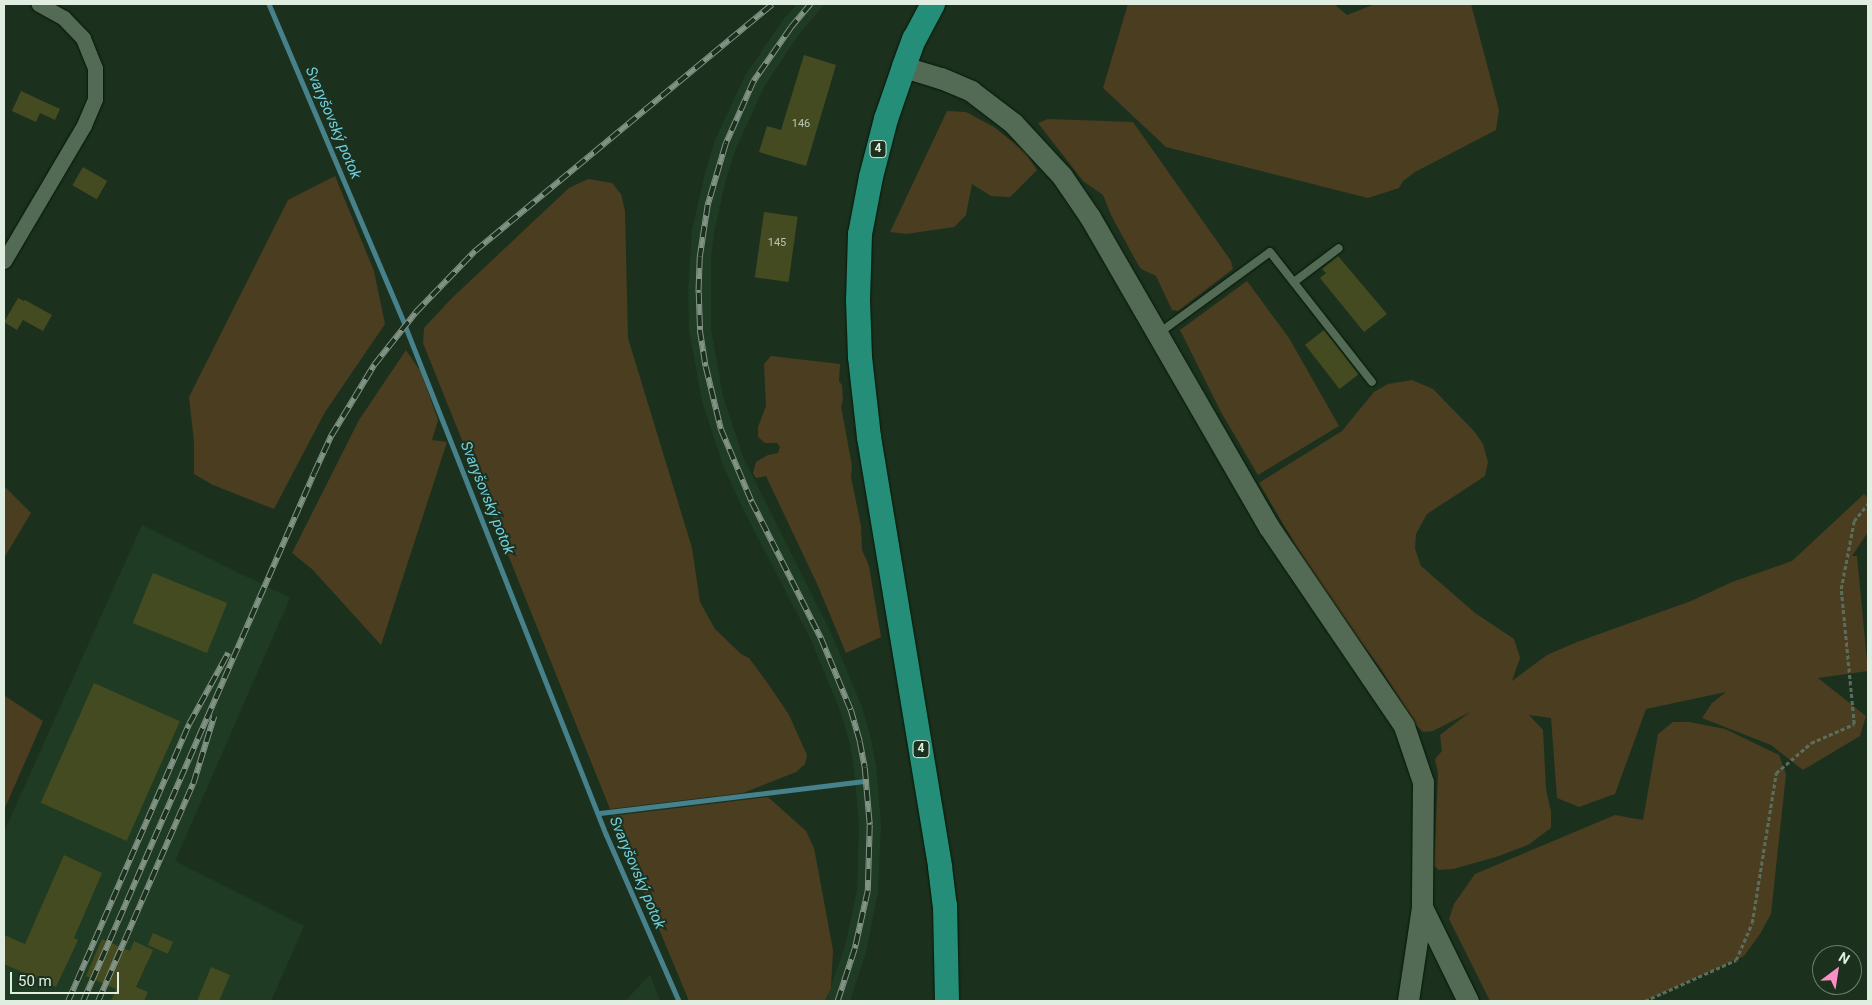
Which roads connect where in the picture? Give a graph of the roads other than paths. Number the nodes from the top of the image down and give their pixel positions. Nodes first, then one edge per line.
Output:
1 (39, 4) edge
2 (933, 4) edge
3 (904, 67) junction
4 (1339, 248) dead end
5 (4, 261) edge
6 (1294, 282) junction
7 (1158, 334) junction
8 (1372, 382) dead end
9 (1422, 907) junction
10 (947, 1001) edge
11 (1408, 1001) edge
12 (1468, 1001) edge

1 - 5 street
2 - 3 main road, 4
3 - 7 street
3 - 10 main road, 4
4 - 6 lane
6 - 7 lane
6 - 8 lane
7 - 9 street
9 - 11 street
9 - 12 street

